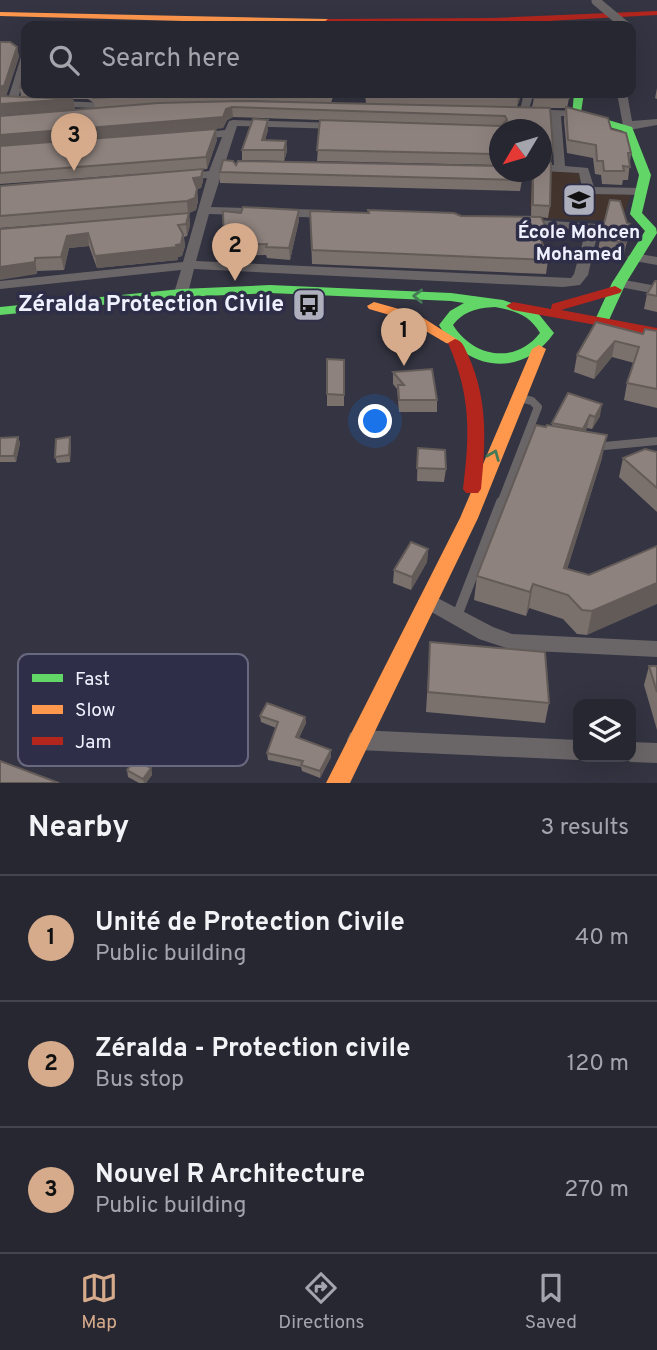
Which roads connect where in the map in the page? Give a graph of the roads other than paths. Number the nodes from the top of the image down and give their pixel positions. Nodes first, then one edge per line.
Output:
1 (596, 1) edge
2 (0, 8) edge
3 (657, 8) edge
4 (657, 13) edge
5 (0, 14) edge
6 (352, 21) edge
7 (509, 21) edge
8 (620, 21) edge
9 (15, 46) edge
10 (21, 51) edge
11 (21, 72) edge
12 (527, 98) edge
13 (578, 98) edge
14 (623, 98) edge
15 (0, 102) edge
16 (12, 102) junction
17 (24, 103) edge
18 (48, 104) edge
19 (241, 106) edge
20 (510, 111) edge
21 (523, 112) junction
22 (556, 114) junction
23 (576, 114) junction
24 (58, 116) edge
25 (657, 122) edge
26 (353, 127) edge
27 (628, 127) junction
28 (231, 128) junction
29 (189, 136) edge
30 (222, 168) junction
31 (552, 169) edge
32 (560, 169) junction
33 (174, 177) edge
34 (641, 192) junction
35 (348, 215) edge
36 (199, 216) junction
37 (509, 222) edge
38 (654, 230) edge
39 (634, 257) junction
40 (657, 261) edge
41 (189, 265) junction
42 (0, 285) edge
43 (617, 286) junction
44 (657, 290) edge
45 (181, 293) junction
46 (486, 303) junction
47 (513, 306) junction
48 (537, 310) junction
49 (0, 311) edge
50 (602, 320) junction
51 (0, 323) edge
52 (657, 332) edge
53 (453, 342) junction
54 (542, 345) junction
55 (468, 368) junction
56 (517, 397) junction
57 (525, 437) junction
58 (538, 440) edge
59 (657, 441) edge
60 (581, 448) edge
61 (469, 518) junction
62 (428, 601) junction
63 (457, 616) junction
64 (657, 649) edge
65 (358, 740) junction
66 (573, 750) edge
67 (636, 752) edge
68 (657, 753) edge
69 (338, 783) edge

1 - 8 street, bridge
2 - 3 main road
4 - 7 main road
5 - 6 main road
9 - 10 street
11 - 16 street
12 - 21 street
13 - 23 main road
14 - 27 street
15 - 16 street
16 - 17 street
18 - 24 street
19 - 28 street
20 - 21 street
21 - 22 street
22 - 23 street
22 - 32 street
23 - 27 main road
25 - 27 street
26 - 28 street
27 - 34 main road
28 - 29 street
28 - 30 street
30 - 33 street
30 - 36 street
31 - 32 street
32 - 34 street
34 - 38 main road
35 - 36 street
36 - 41 street
37 - 41 street
38 - 39 main road
39 - 40 street
39 - 43 main road
41 - 42 street
41 - 45 street
43 - 44 street
43 - 48 main road
43 - 50 main road
46 -> 45 main road
45 - 49 main road
46 - 47 main road
46 - 53 main road
47 - 48 main road
47 - 54 main road
48 - 50 main road
50 - 52 main road
50 - 54 main road
51 - 53 main road
53 - 54 main road
53 - 55 main road
54 - 56 main road
55 - 56 main road
55 - 61 main road
56 - 57 lane
61 -> 56 main road
57 - 58 lane
57 - 63 lane
59 - 60 lane
61 - 62 main road
62 - 63 street
62 - 65 main road
63 - 64 street
65 - 66 street
65 - 69 main road
67 - 68 street

